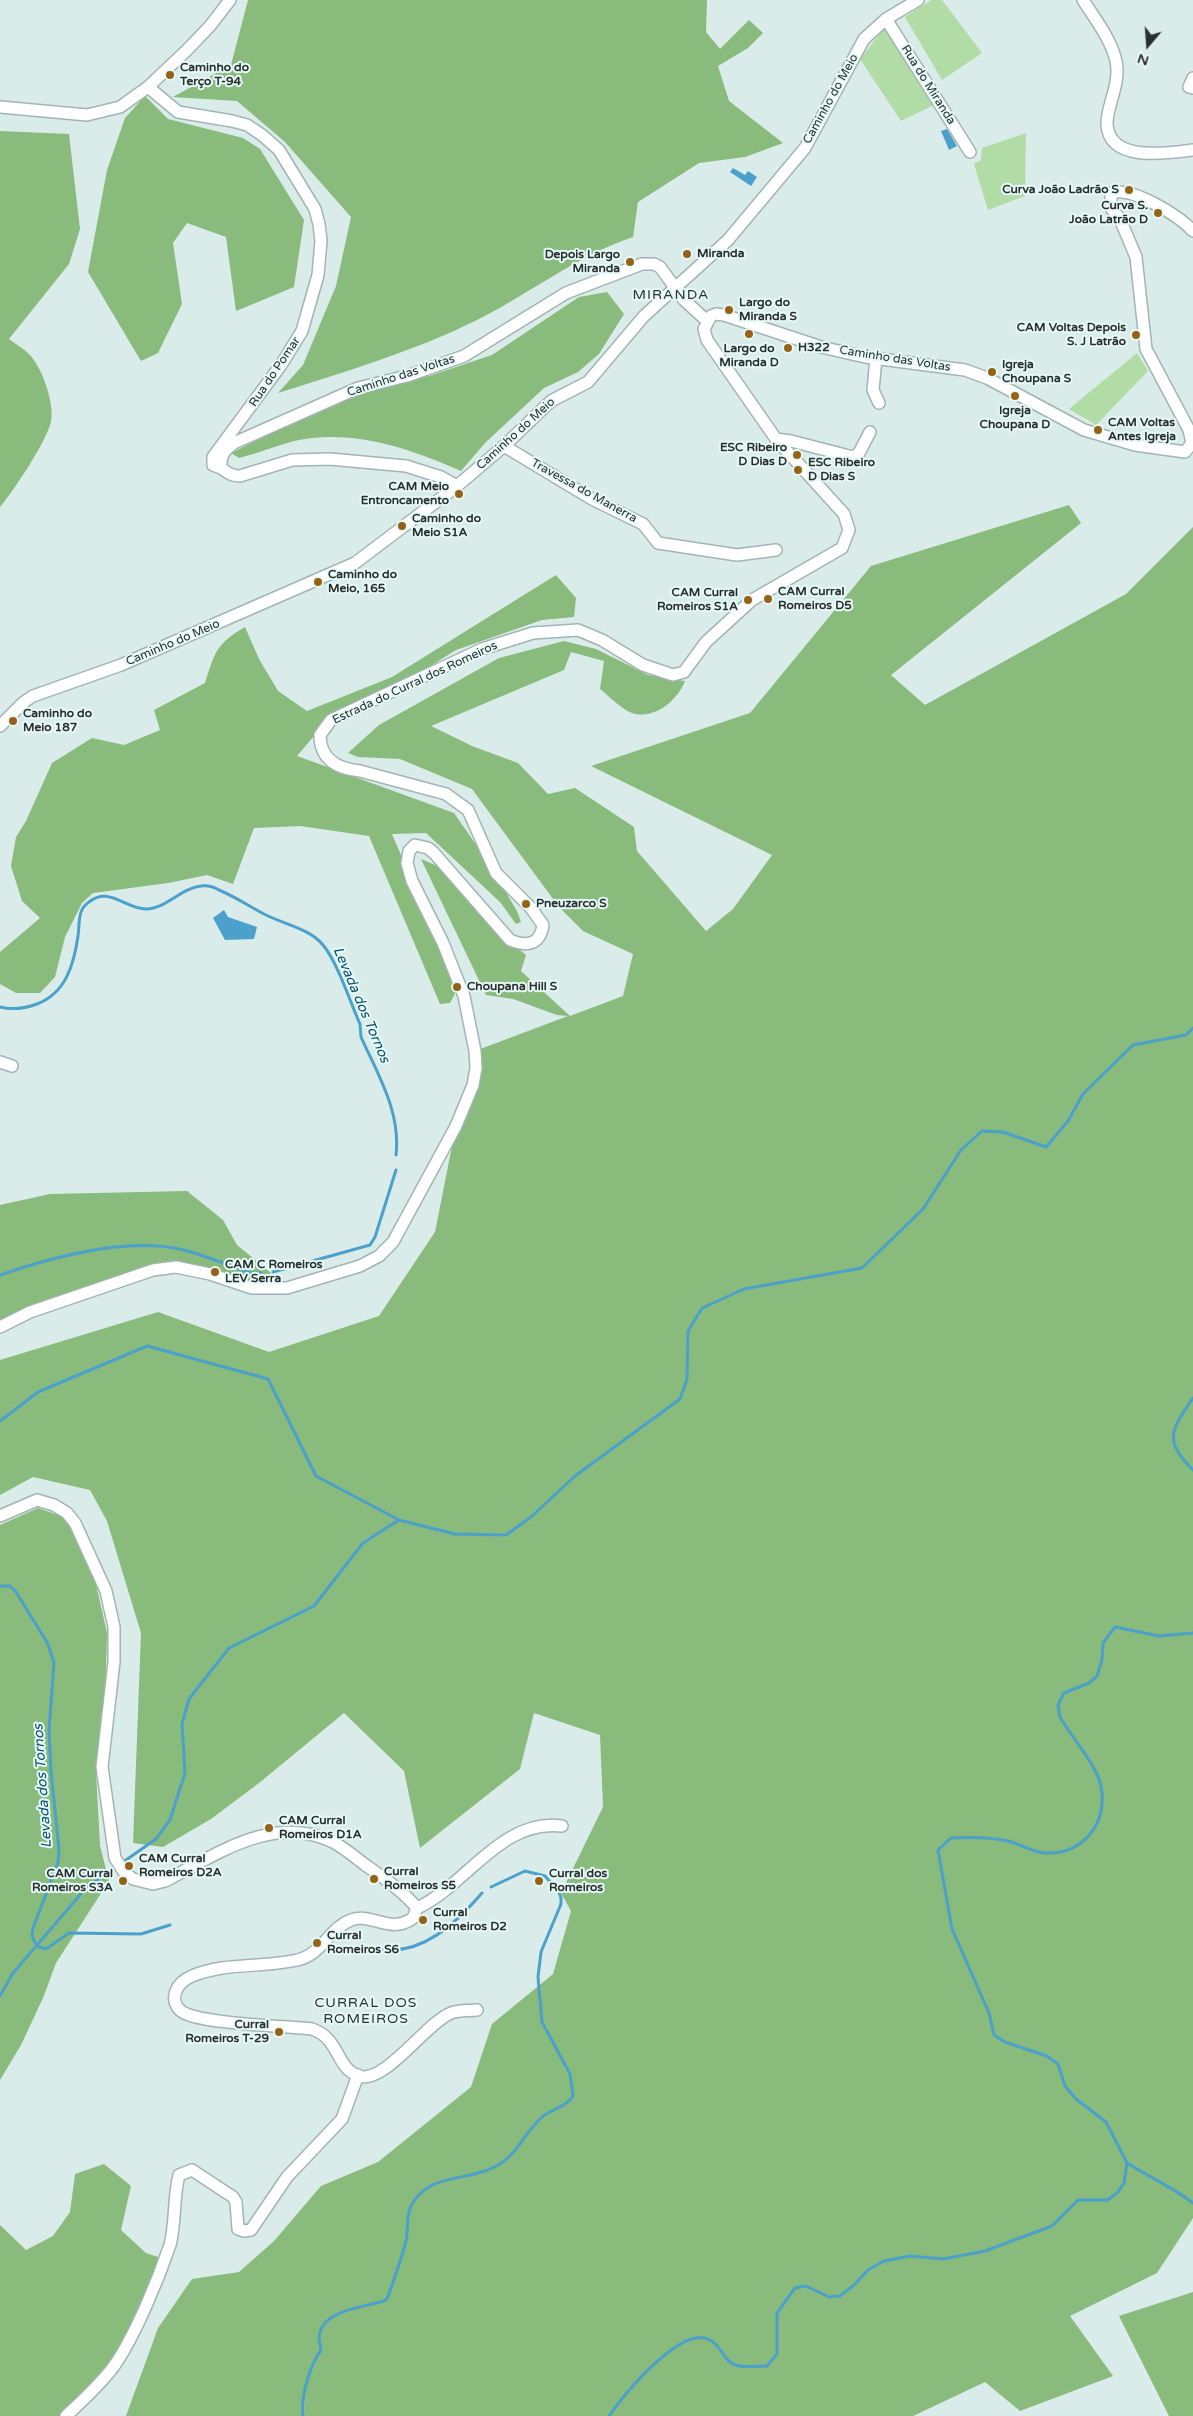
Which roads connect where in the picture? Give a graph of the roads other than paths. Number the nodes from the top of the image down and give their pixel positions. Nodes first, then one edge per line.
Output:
1 (230, 0) edge
2 (918, 0) edge
3 (1083, 0) edge
4 (886, 19) junction
5 (1193, 78) edge
6 (148, 87) junction
7 (1193, 88) edge
8 (0, 107) edge
9 (1193, 150) edge
10 (970, 152) dead end
11 (1193, 231) edge
12 (676, 289) junction
13 (707, 321) junction
14 (876, 358) junction
15 (879, 403) dead end
16 (870, 432) dead end
17 (776, 439) junction
18 (504, 446) junction
19 (221, 468) junction
20 (457, 486) junction
21 (776, 550) dead end
22 (0, 726) edge
23 (0, 1062) edge
24 (12, 1066) dead end
25 (0, 1328) edge
26 (0, 1516) edge
27 (562, 1826) dead end
28 (416, 1908) junction
29 (477, 2010) dead end
30 (358, 2076) junction
31 (66, 2416) edge

1 - 6 street
2 - 4 street, Caminho do Meio
3 - 9 street
4 - 10 street, Rua do Miranda
4 - 12 street, Caminho do Meio
5 - 7 street
6 - 8 street
6 - 19 street, Rua do Pomar
11 - 14 street, Caminho das Voltas
12 - 13 street, Caminho das Voltas
12 - 18 street, Caminho do Meio
12 - 19 street, Caminho das Voltas
13 - 14 street, Caminho das Voltas
13 - 17 street, Estrada do Curral dos Romeiros
14 - 15 street
16 - 17 street
17 - 25 street, Estrada do Curral dos Romeiros
18 - 20 street, Caminho do Meio
18 - 21 street, Travessa do Manerra
19 - 20 street
20 - 22 street, Caminho do Meio
23 - 24 street
26 - 28 street
27 - 28 street
28 - 30 street
29 - 30 street
30 - 31 street

